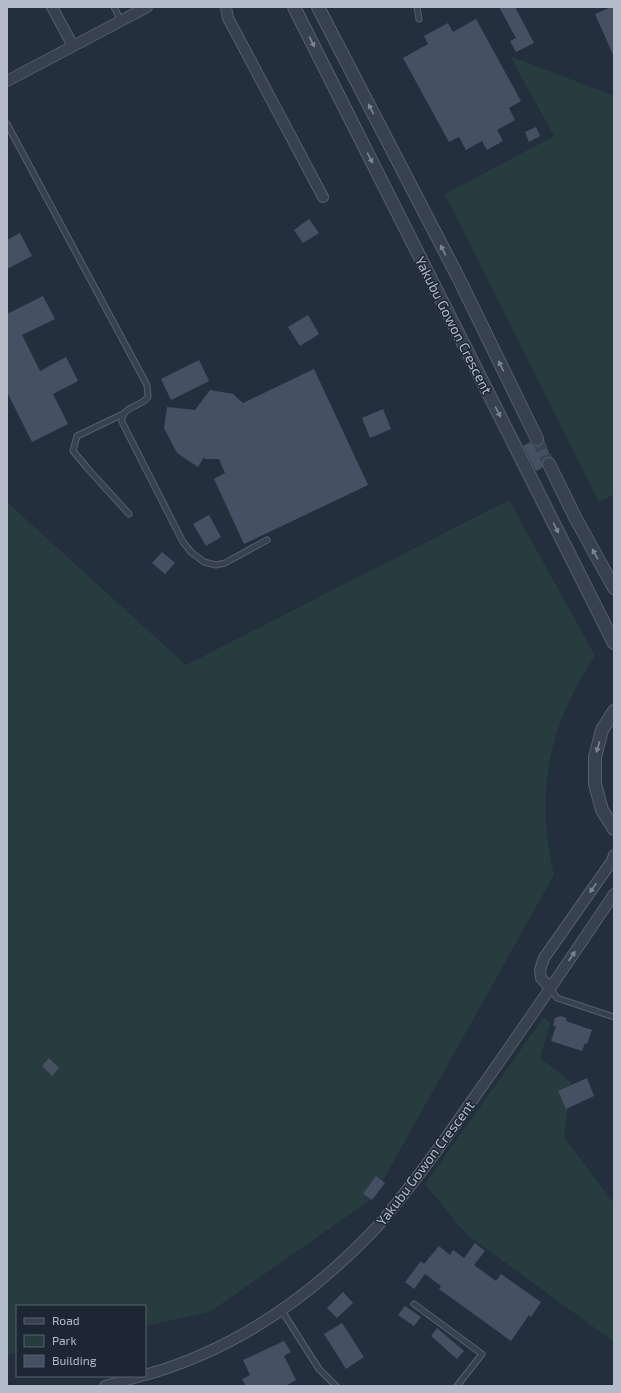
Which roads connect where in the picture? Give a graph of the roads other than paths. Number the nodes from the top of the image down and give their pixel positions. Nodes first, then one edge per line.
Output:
1 (52, 7) edge
2 (114, 7) edge
3 (226, 7) edge
4 (294, 7) edge
5 (318, 7) edge
6 (417, 7) edge
7 (143, 8) edge
8 (419, 19) dead end
9 (121, 21) junction
10 (73, 46) junction
11 (7, 81) edge
12 (7, 124) edge
13 (323, 197) dead end
14 (123, 414) junction
15 (537, 439) tunnel mouth
16 (549, 464) tunnel mouth
17 (129, 514) dead end
18 (266, 540) dead end
19 (614, 588) edge
20 (614, 643) edge
21 (614, 712) edge
22 (614, 829) edge
23 (614, 855) edge
24 (614, 894) edge
25 (550, 988) junction
26 (614, 1017) edge
27 (414, 1304) dead end
28 (282, 1311) junction
29 (146, 1375) edge
30 (137, 1377) edge
31 (105, 1386) edge
32 (336, 1386) edge
33 (457, 1386) edge

1 - 10 street
2 - 9 lane
3 - 13 street
4 -> 20 street, Yakubu Gowon Crescent
15 -> 5 street
6 - 8 lane
7 - 9 street
9 - 10 street
10 - 11 street
12 - 14 lane
14 - 17 lane
14 - 18 lane
19 -> 16 street
21 -> 22 street
23 -> 25 street
25 -> 24 street, Yakubu Gowon Crescent
25 - 26 lane
25 - 28 street, Yakubu Gowon Crescent
27 - 33 lane
28 - 29 street, Yakubu Gowon Crescent
28 - 32 lane
30 - 31 street

